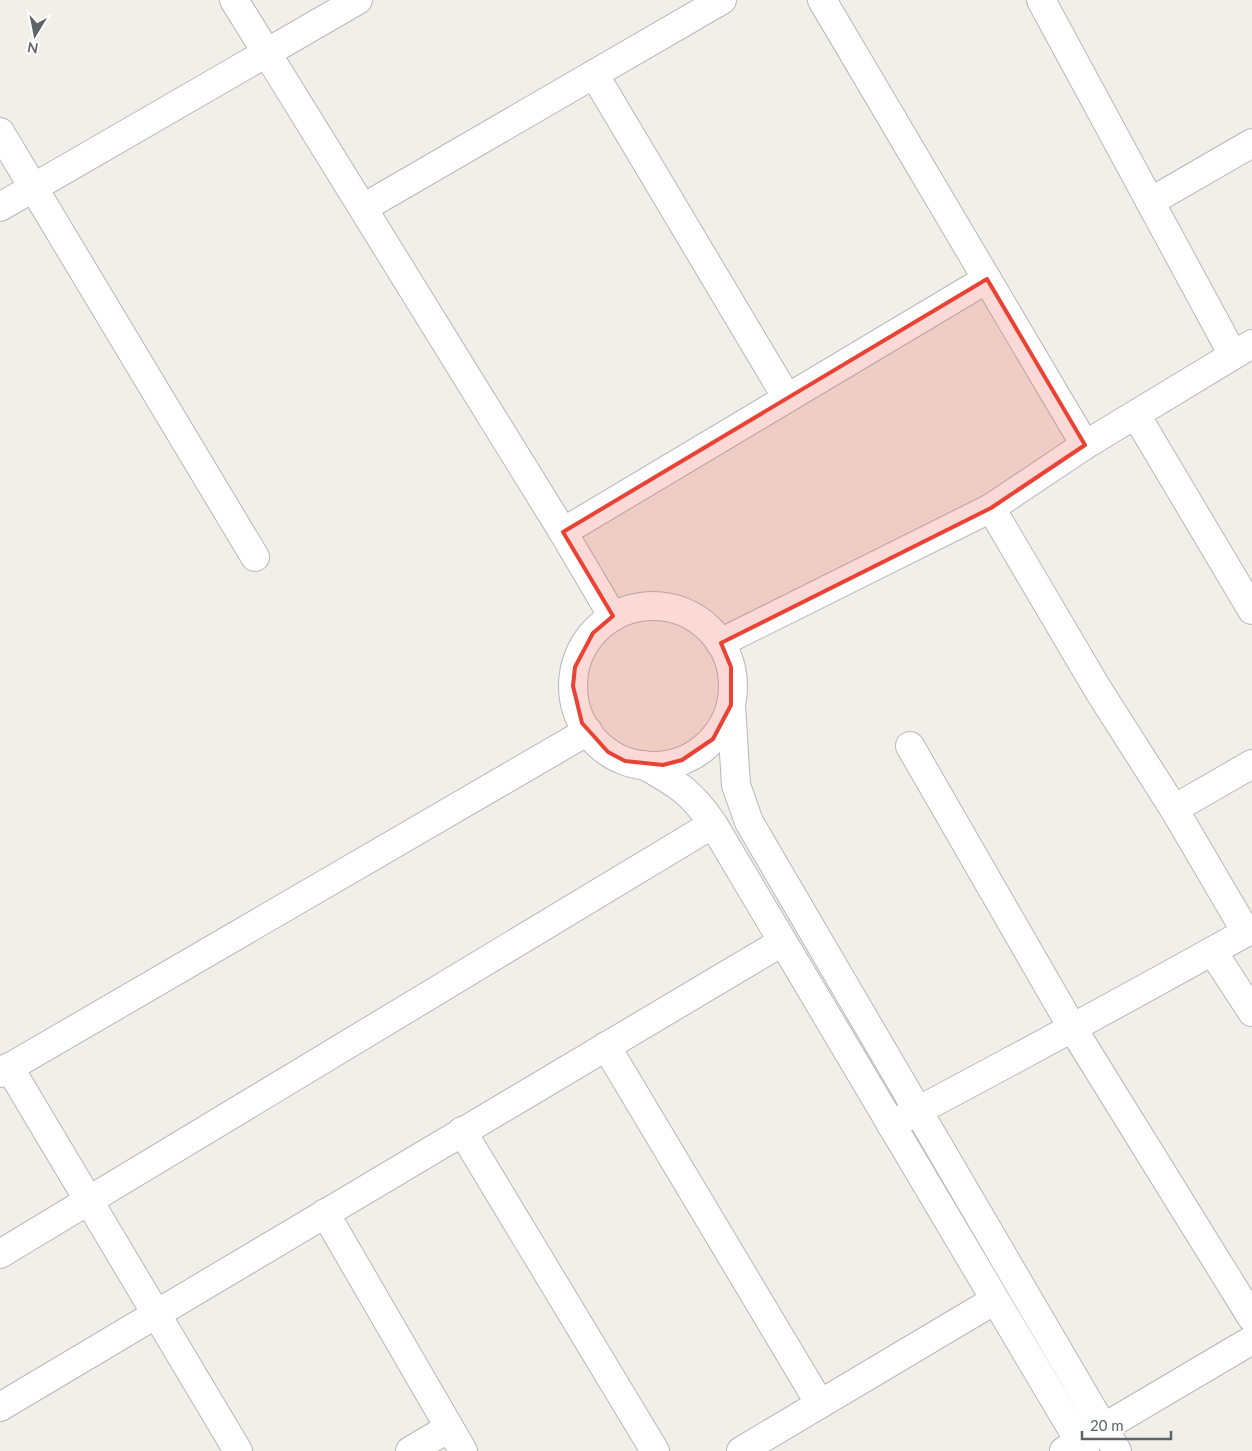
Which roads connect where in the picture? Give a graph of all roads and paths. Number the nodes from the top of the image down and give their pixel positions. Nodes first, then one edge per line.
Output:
1 (234, 0) edge
2 (358, 0) edge
3 (722, 0) edge
4 (822, 0) edge
5 (1048, 2) edge
6 (266, 53) junction
7 (594, 74) junction
8 (0, 132) edge
9 (1252, 143) edge
10 (32, 186) junction
11 (1150, 202) junction
12 (0, 207) edge
13 (362, 208) junction
14 (987, 279) junction
15 (1243, 350) edge
16 (787, 398) junction
17 (1136, 415) junction
18 (1085, 445) junction
19 (992, 508) junction
20 (563, 532) junction
21 (255, 557) dead end
22 (1252, 610) edge
23 (613, 618) junction
24 (720, 643) junction
25 (731, 705) junction
26 (588, 731) junction
27 (910, 746) dead end
28 (1252, 764) edge
29 (644, 765) junction
30 (1174, 809) junction
31 (713, 824) junction
32 (1249, 931) edge
33 (782, 942) junction
34 (1213, 952) junction
35 (1252, 1012) edge
36 (1074, 1029) junction
37 (606, 1046) junction
38 (5, 1070) edge
39 (919, 1110) junction
40 (891, 1125) junction
41 (462, 1132) junction
42 (89, 1200) junction
43 (325, 1213) junction
44 (0, 1254) edge
45 (995, 1300) junction
46 (156, 1313) junction
47 (1252, 1318) edge
48 (1252, 1340) edge
49 (820, 1404) junction
50 (0, 1407) edge
51 (450, 1428) junction
52 (1104, 1428) junction
53 (1076, 1448) edge
54 (238, 1451) edge
55 (410, 1451) edge
56 (463, 1451) edge
57 (655, 1451) edge
58 (741, 1451) edge
59 (1117, 1451) edge

1 - 6 street
2 - 6 street
3 - 7 street
4 - 14 street
5 - 11 street
6 - 10 street
6 - 13 street
7 - 13 street
7 - 16 street
8 - 10 street
9 - 11 street
10 - 12 street
10 - 21 street
11 - 15 street
13 - 20 street
14 - 16 street
14 - 18 street
15 - 17 street
16 - 20 street
17 - 18 street
17 - 22 street
18 - 19 street
19 - 24 street
19 - 30 street
20 - 23 street
23 - 24 street
23 - 26 street
24 - 25 street
25 - 29 street
25 - 39 street
26 - 29 street
26 - 38 street
27 - 36 street
28 - 30 street
29 - 31 street
30 - 32 street
31 - 33 street
31 - 42 street
32 - 34 street
33 - 37 street
33 - 40 street
34 - 35 street
34 - 36 street
36 - 39 street
36 - 47 street
37 - 41 street
37 - 49 street
38 - 42 street
39 - 40 street
39 - 52 street
40 - 45 street
41 - 43 street
41 - 57 street
42 - 44 street
42 - 46 street
43 - 46 street
43 - 51 street
45 - 49 street
45 - 53 street
46 - 50 street
46 - 54 street
48 - 52 street
49 - 58 street
51 - 55 street
51 - 56 street
52 - 53 street
52 - 59 street

